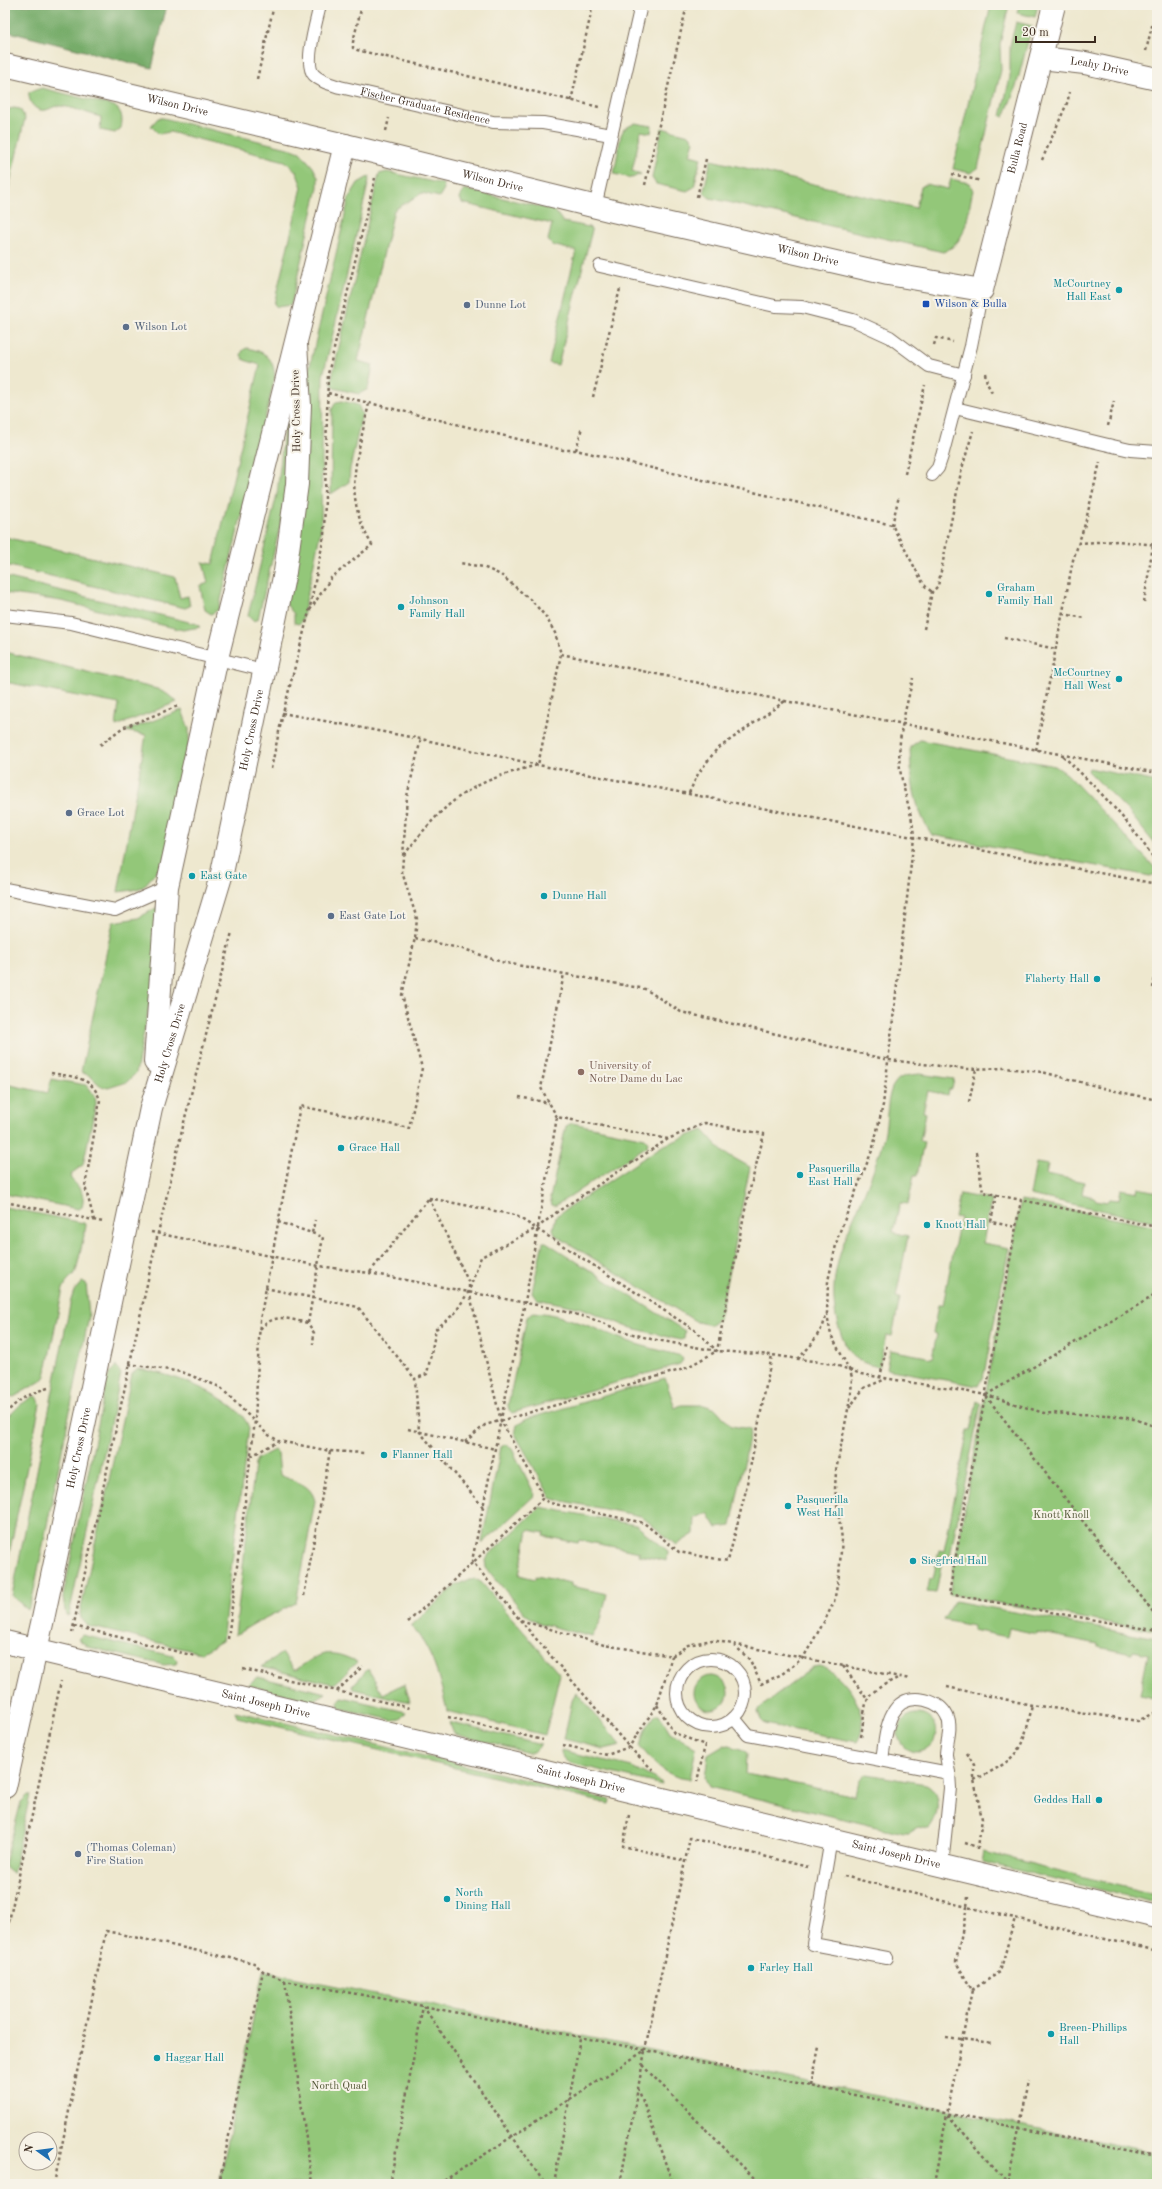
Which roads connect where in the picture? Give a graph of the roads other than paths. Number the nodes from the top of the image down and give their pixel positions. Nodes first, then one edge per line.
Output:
1 (320, 5) edge
2 (641, 5) edge
3 (1054, 5) edge
4 (1042, 58) junction
5 (5, 66) edge
6 (1157, 79) edge
7 (611, 135) junction
8 (345, 145) junction
9 (595, 206) junction
10 (600, 266) dead end
11 (982, 290) junction
12 (296, 344) junction
13 (964, 376) junction
14 (955, 408) junction
15 (1157, 452) edge
16 (932, 475) dead end
17 (5, 615) edge
18 (217, 658) junction
19 (263, 670) junction
20 (167, 888) junction
21 (5, 889) edge
22 (151, 1108) junction
23 (5, 1642) edge
24 (36, 1650) junction
25 (734, 1718) junction
26 (882, 1760) junction
27 (948, 1773) junction
28 (5, 1787) edge
29 (831, 1839) junction
30 (942, 1865) junction
31 (1157, 1916) edge
32 (887, 1958) dead end

1 - 7 lane, Fischer Graduate Residence
2 - 7 lane
3 - 4 street, Bulla Road
4 - 6 street, Leahy Drive
4 - 11 street, Bulla Road
5 - 8 street, Wilson Drive
7 - 9 lane
8 - 9 street, Wilson Drive
8 - 12 street, Holy Cross Drive
9 - 11 street, Wilson Drive
10 - 13 lane
11 - 13 lane
12 - 18 street, Holy Cross Drive
12 - 19 street, Holy Cross Drive
13 - 14 lane
14 - 15 lane
14 - 16 lane
17 - 18 lane
18 - 19 lane
18 - 20 street, Holy Cross Drive
19 - 22 street, Holy Cross Drive
20 - 21 lane
20 - 22 street, Holy Cross Drive
22 - 24 street, Holy Cross Drive
23 - 24 street, Saint Joseph Drive
24 - 28 street, Holy Cross Drive
24 - 29 street, Saint Joseph Drive
25 - 25 lane
25 - 26 lane
26 - 27 lane
26 - 27 lane
27 - 30 lane
29 - 30 street, Saint Joseph Drive
29 - 32 lane
30 - 31 street, Saint Joseph Drive

